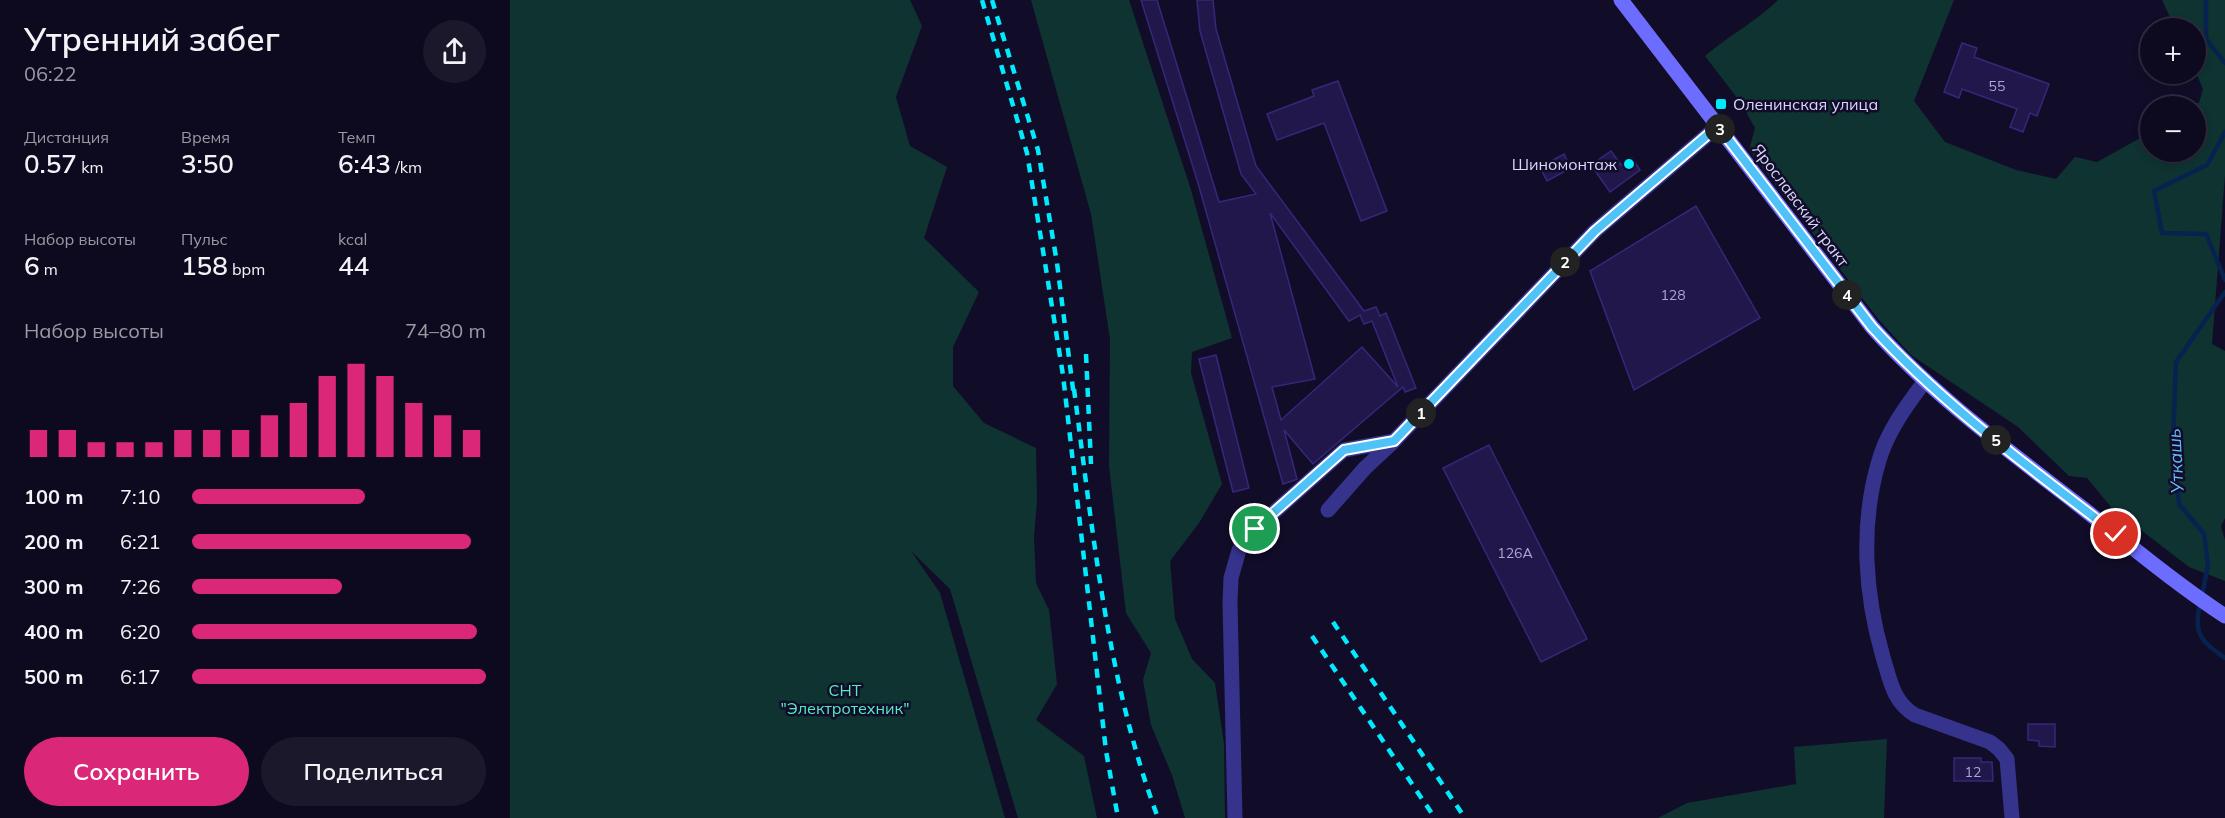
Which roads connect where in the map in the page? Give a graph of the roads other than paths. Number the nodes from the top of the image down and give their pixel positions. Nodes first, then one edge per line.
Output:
1 (1621, 0) edge
2 (1718, 126) junction
3 (1925, 381) junction
4 (1394, 441) junction
5 (1328, 510) dead end
6 (2221, 613) edge
7 (1235, 818) edge
8 (2012, 818) edge

1 - 2 street, Ярославский тракт
2 - 3 street, Ярославский тракт
2 - 4 street
3 - 6 street, Ярославский тракт
3 - 8 street
4 - 5 street
4 - 7 street

